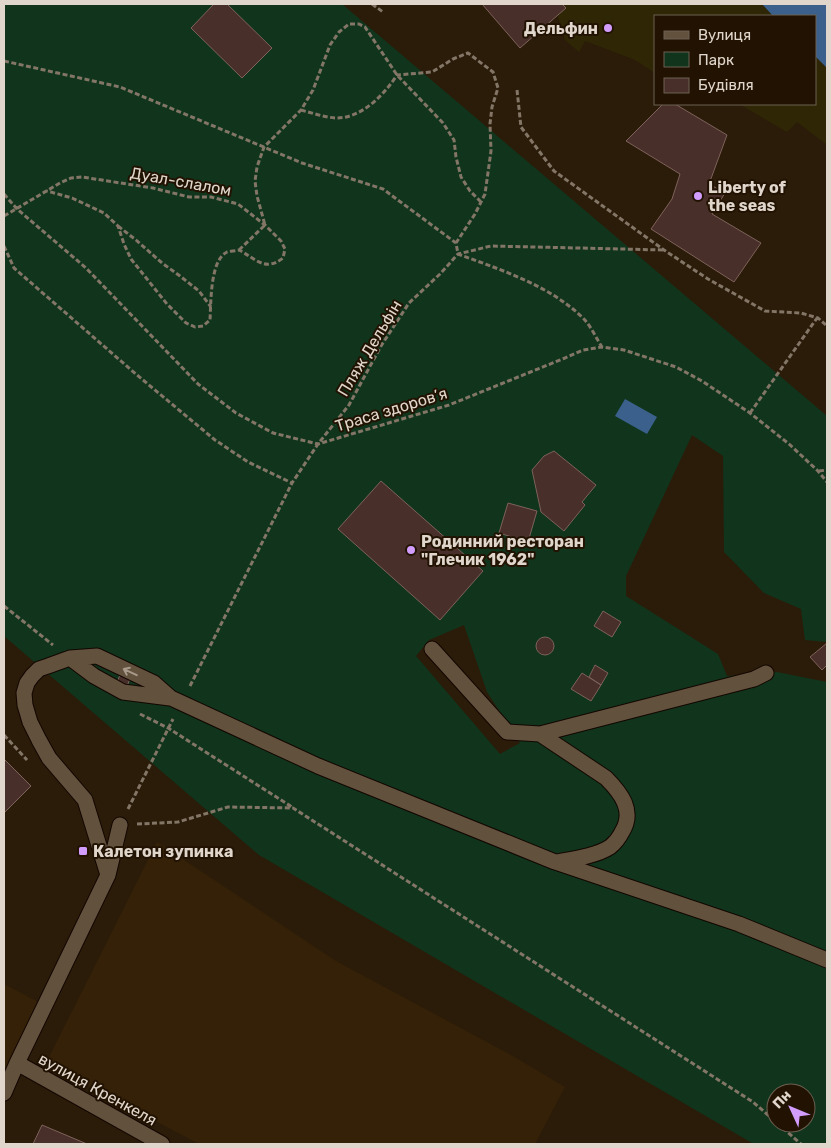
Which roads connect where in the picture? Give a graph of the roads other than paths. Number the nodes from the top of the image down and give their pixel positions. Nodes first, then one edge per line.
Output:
1 (432, 649) dead end
2 (70, 658) junction
3 (766, 673) dead end
4 (176, 701) junction
5 (540, 734) junction
6 (120, 825) road end
7 (555, 862) junction
8 (108, 875) junction
9 (827, 960) edge
10 (17, 1063) junction
11 (4, 1094) edge
12 (142, 1140) edge
13 (162, 1144) edge

1 - 5 street
2 - 4 street
4 -> 2 street
2 - 8 street
3 - 5 street
4 - 7 street
5 - 7 street
6 - 8 street
7 - 9 street
8 - 10 street
10 - 11 street
10 - 12 street, вулиця Кренкеля
12 - 13 street, вулиця Кренкеля

